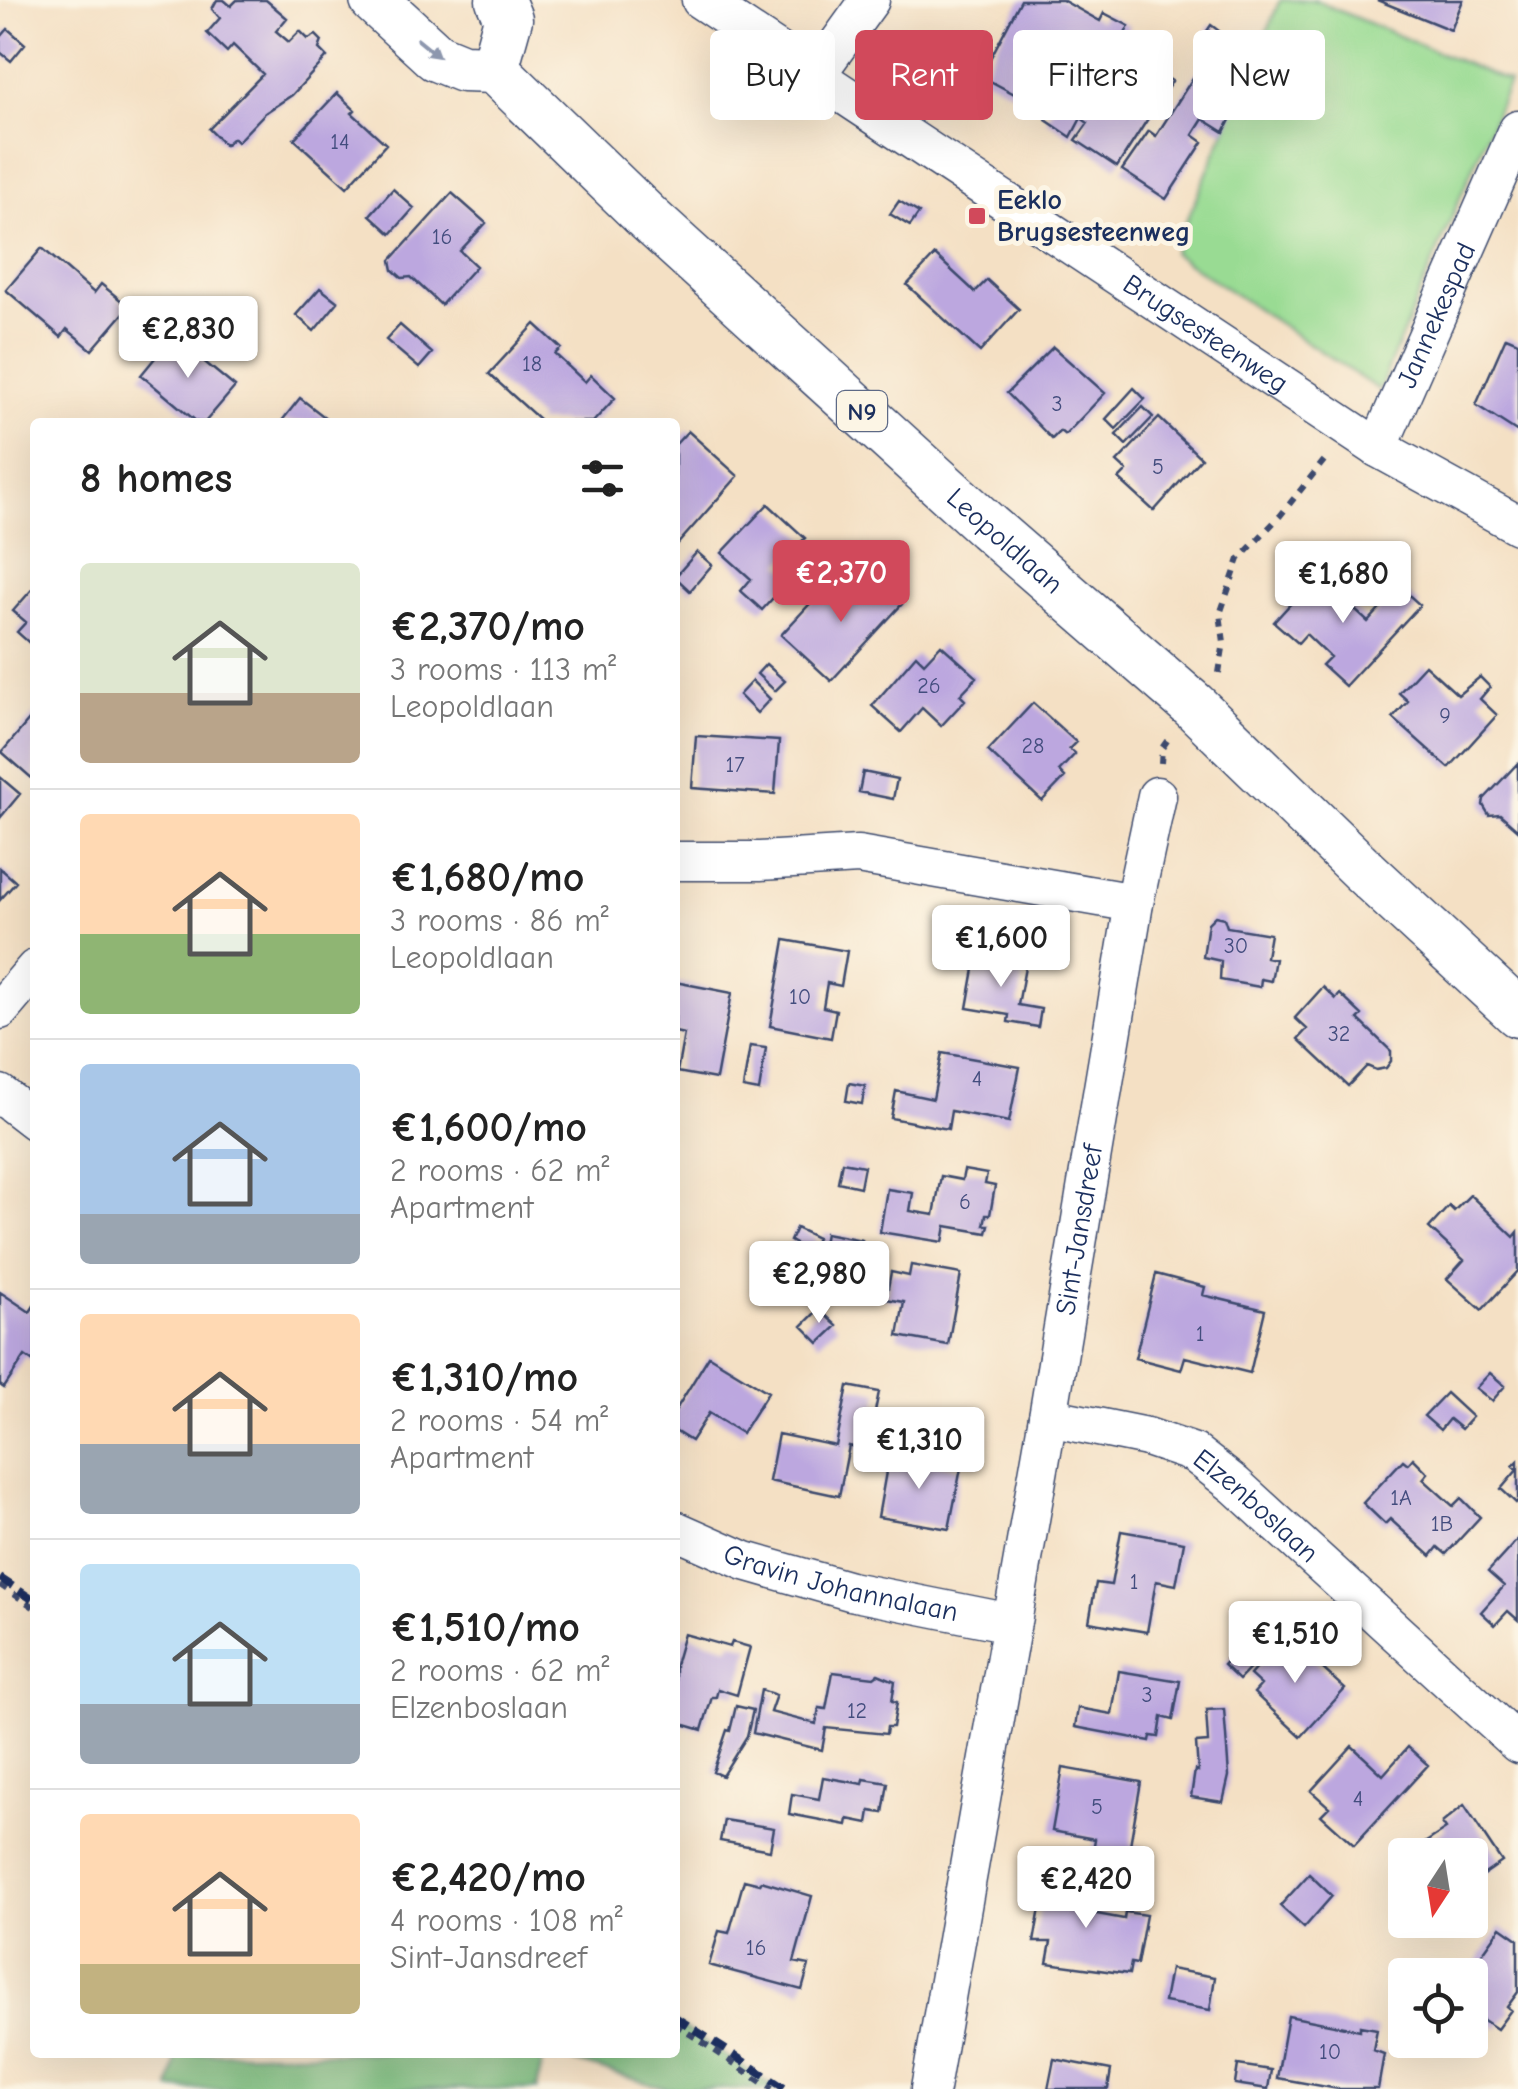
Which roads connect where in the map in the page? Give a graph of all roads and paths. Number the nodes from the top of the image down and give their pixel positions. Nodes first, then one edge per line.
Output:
1 (374, 0) edge
2 (701, 0) edge
3 (870, 0) edge
4 (507, 6) edge
5 (747, 30) edge
6 (835, 49) edge
7 (494, 69) junction
8 (835, 88) edge
9 (1518, 130) edge
10 (1364, 438) junction
11 (1518, 525) edge
12 (1193, 705) junction
13 (1157, 796) joint
14 (680, 861) edge
15 (1134, 904) junction
16 (30, 975) edge
17 (0, 1010) edge
18 (1518, 1013) edge
19 (0, 1094) edge
20 (30, 1118) edge
21 (1048, 1417) junction
22 (680, 1532) edge
23 (0, 1586) edge
24 (30, 1605) edge
25 (1011, 1623) junction
26 (1518, 1744) edge
27 (680, 2027) edge
28 (772, 2089) edge
29 (930, 2089) edge

1 -> 7 main road
2 - 5 street, Brugsesteenweg
3 - 6 street
4 - 7 main road
7 - 12 main road, Leopoldlaan / N9
8 - 10 street, Brugsesteenweg
9 - 10 street, Jannekespad
10 - 11 street, Brugsesteenweg
10 - 12 path
12 - 13 path
12 - 18 main road, Leopoldlaan / N9
13 - 15 street, Sint-Jansdreef
14 - 15 street
15 - 21 street, Sint-Jansdreef
16 - 17 street
19 - 20 street
21 - 25 street, Sint-Jansdreef
21 - 26 street, Elzenboslaan
22 - 25 street, Gravin Johannalaan
23 - 24 path
25 - 29 street, Sint-Jansdreef
27 - 28 path

